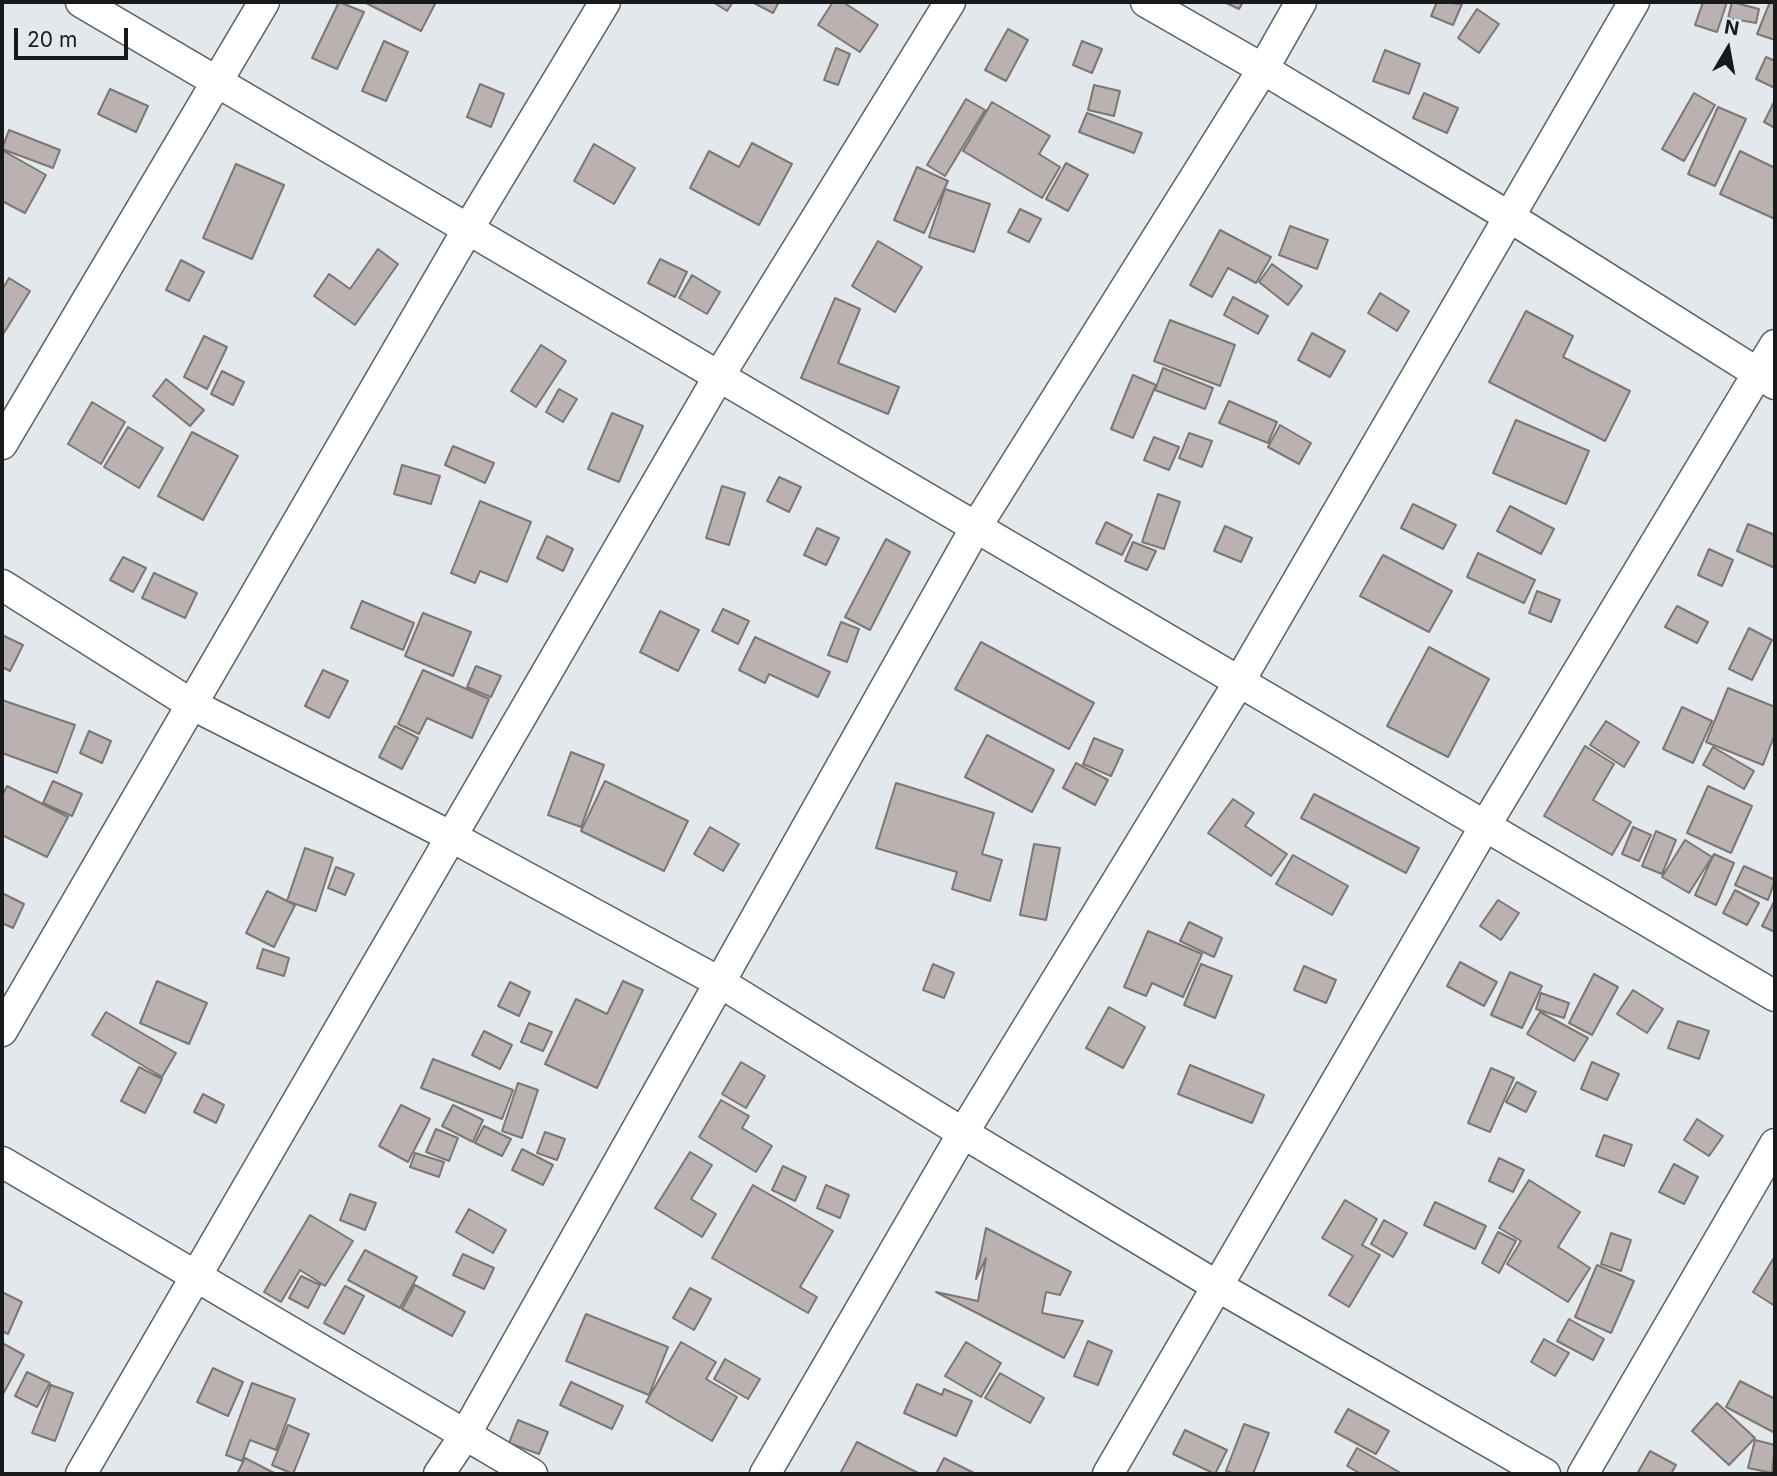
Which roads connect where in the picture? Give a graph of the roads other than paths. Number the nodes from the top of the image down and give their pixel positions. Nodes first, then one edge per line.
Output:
1 (81, 2) edge
2 (264, 2) edge
3 (605, 2) edge
4 (950, 2) edge
5 (1146, 2) edge
6 (1301, 2) edge
7 (1633, 2) edge
8 (1263, 69) junction
9 (217, 82) junction
10 (1508, 216) junction
11 (468, 229) junction
12 (1775, 345) edge
13 (719, 376) junction
14 (1767, 379) edge
15 (2, 444) edge
16 (976, 527) junction
17 (2, 585) edge
18 (1239, 681) junction
19 (191, 704) junction
20 (1485, 826) junction
21 (452, 837) junction
22 (721, 983) junction
23 (1775, 996) edge
24 (2, 1031) edge
25 (963, 1133) junction
26 (1775, 1144) edge
27 (2, 1162) edge
28 (197, 1277) junction
29 (1217, 1286) junction
30 (465, 1435) junction
31 (81, 1474) edge
32 (439, 1474) edge
33 (532, 1474) edge
34 (765, 1474) edge
35 (1108, 1474) edge
36 (1545, 1474) edge
37 (1583, 1474) edge

1 - 9 street
2 - 9 street
3 - 11 street
4 - 13 street
5 - 8 street
6 - 8 street
7 - 10 street
8 - 10 street
8 - 16 street
9 - 11 street
9 - 15 street
10 - 14 street
10 - 18 street
11 - 13 street
11 - 19 street
12 - 14 street
13 - 16 street
13 - 21 street
14 - 20 street
16 - 18 street
16 - 22 street
17 - 19 street
18 - 20 street
18 - 25 street
19 - 21 street
19 - 24 street
20 - 23 street
20 - 29 street
21 - 22 street
21 - 28 street
22 - 25 street
22 - 30 street
25 - 29 street
25 - 34 street
26 - 37 street
27 - 28 street
28 - 30 street
28 - 31 street
29 - 35 street
29 - 36 street
30 - 32 street
30 - 33 street

